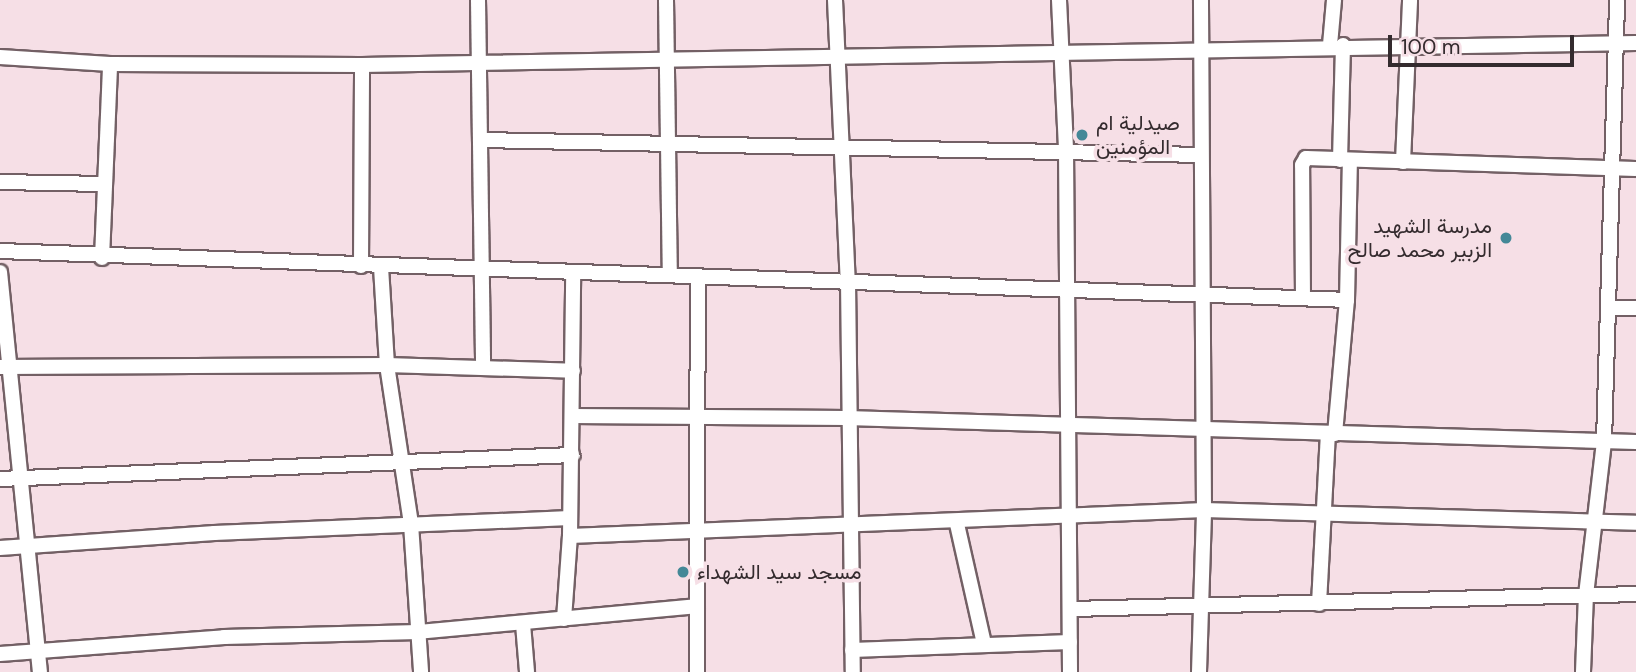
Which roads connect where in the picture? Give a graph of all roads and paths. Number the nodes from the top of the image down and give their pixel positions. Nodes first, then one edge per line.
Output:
1 (478, 0) edge
2 (666, 0) edge
3 (835, 0) edge
4 (1059, 0) edge
5 (1201, 0) edge
6 (1334, 0) edge
7 (1410, 0) edge
8 (1617, 0) edge
9 (1613, 43) junction
10 (1636, 43) edge
11 (1408, 44) junction
12 (1337, 45) junction
13 (1201, 48) junction
14 (1062, 49) junction
15 (837, 54) junction
16 (0, 57) edge
17 (670, 59) junction
18 (480, 61) junction
19 (110, 64) junction
20 (362, 65) junction
21 (481, 140) junction
22 (671, 142) junction
23 (843, 146) junction
24 (1066, 149) junction
25 (1201, 155) junction
26 (1345, 160) junction
27 (1403, 162) junction
28 (1614, 169) junction
29 (1636, 169) edge
30 (0, 182) edge
31 (104, 184) junction
32 (0, 251) edge
33 (102, 258) junction
34 (360, 266) junction
35 (381, 267) junction
36 (0, 272) edge
37 (483, 272) junction
38 (573, 273) junction
39 (670, 275) junction
40 (698, 278) junction
41 (848, 281) junction
42 (1068, 292) junction
43 (1203, 293) junction
44 (1303, 297) junction
45 (1347, 300) junction
46 (1610, 308) junction
47 (1636, 308) edge
48 (387, 365) junction
49 (483, 366) junction
50 (5, 367) edge
51 (573, 371) junction
52 (572, 416) junction
53 (699, 417) junction
54 (847, 418) junction
55 (1069, 426) junction
56 (1202, 430) junction
57 (1331, 434) junction
58 (1604, 441) junction
59 (1636, 442) edge
60 (572, 455) junction
61 (404, 460) junction
62 (20, 478) junction
63 (0, 479) edge
64 (1204, 510) junction
65 (1325, 512) junction
66 (1071, 516) junction
67 (570, 518) junction
68 (1595, 523) junction
69 (1636, 523) edge
70 (411, 524) junction
71 (957, 524) junction
72 (850, 526) junction
73 (698, 531) junction
74 (570, 536) junction
75 (26, 546) junction
76 (0, 548) edge
77 (1636, 594) edge
78 (1586, 595) junction
79 (1319, 604) junction
80 (697, 606) junction
81 (1199, 608) junction
82 (1072, 609) junction
83 (564, 619) junction
84 (523, 624) junction
85 (418, 632) junction
86 (1070, 642) junction
87 (984, 644) junction
88 (38, 650) junction
89 (852, 650) junction
90 (0, 654) edge
91 (40, 672) edge
92 (421, 672) edge
93 (527, 672) edge
94 (697, 672) edge
95 (853, 672) edge
96 (1070, 672) edge
97 (1199, 672) edge
98 (1583, 672) edge

1 - 18 street
2 - 17 street
3 - 15 street
4 - 14 street
5 - 13 street
6 - 12 street
7 - 11 street
8 - 9 street
9 - 10 street
9 - 11 street
9 - 28 street
11 - 12 street
11 - 27 street
12 - 13 street
12 - 26 street
13 - 14 street
13 - 25 street
14 - 15 street
14 - 24 street
15 - 17 street
15 - 23 street
16 - 19 street
17 - 18 street
17 - 22 street
18 - 20 street
18 - 21 street
19 - 20 street
19 - 31 street
20 - 34 street
21 - 22 street
21 - 37 street
22 - 23 street
22 - 39 street
23 - 24 street
23 - 41 street
24 - 25 street
24 - 42 street
25 - 43 street
26 - 27 street
26 - 44 street
26 - 45 street
27 - 28 street
28 - 29 street
28 - 46 street
30 - 31 street
31 - 33 street
32 - 33 street
33 - 34 street
34 - 35 street
35 - 37 street
35 - 48 street
36 - 50 street
37 - 38 street
37 - 49 street
38 - 39 street
38 - 51 street
39 - 40 street
40 - 41 street
40 - 53 street
41 - 42 street
41 - 54 street
42 - 43 street
42 - 55 street
43 - 44 street
43 - 56 street
44 - 45 street
45 - 57 street
46 - 47 street
46 - 58 street
48 - 49 street
48 - 50 street
48 - 61 street
49 - 51 street
50 - 62 street
51 - 52 street
52 - 53 street
52 - 60 street
53 - 54 street
53 - 73 street
54 - 55 street
54 - 72 street
55 - 56 street
55 - 66 street
56 - 57 street
56 - 64 street
57 - 58 street
57 - 65 street
58 - 59 street
58 - 68 street
60 - 61 street
60 - 67 street
61 - 62 street
61 - 70 street
62 - 63 street
62 - 75 street
64 - 65 street
64 - 66 street
64 - 81 street
65 - 68 street
65 - 79 street
66 - 71 street
66 - 82 street
67 - 70 street
67 - 74 street
68 - 69 street
68 - 78 street
70 - 75 street
70 - 85 street
71 - 72 street
71 - 87 street
72 - 73 street
72 - 89 street
73 - 74 street
73 - 80 street
74 - 83 street
75 - 76 street
75 - 88 street
77 - 78 street
78 - 79 street
78 - 98 street
79 - 81 street
80 - 83 street
80 - 94 street
81 - 82 street
81 - 97 street
82 - 86 street
83 - 84 street
84 - 85 street
84 - 93 street
85 - 88 street
85 - 92 street
86 - 87 street
86 - 96 street
87 - 89 street
88 - 90 street
88 - 91 street
89 - 95 street

